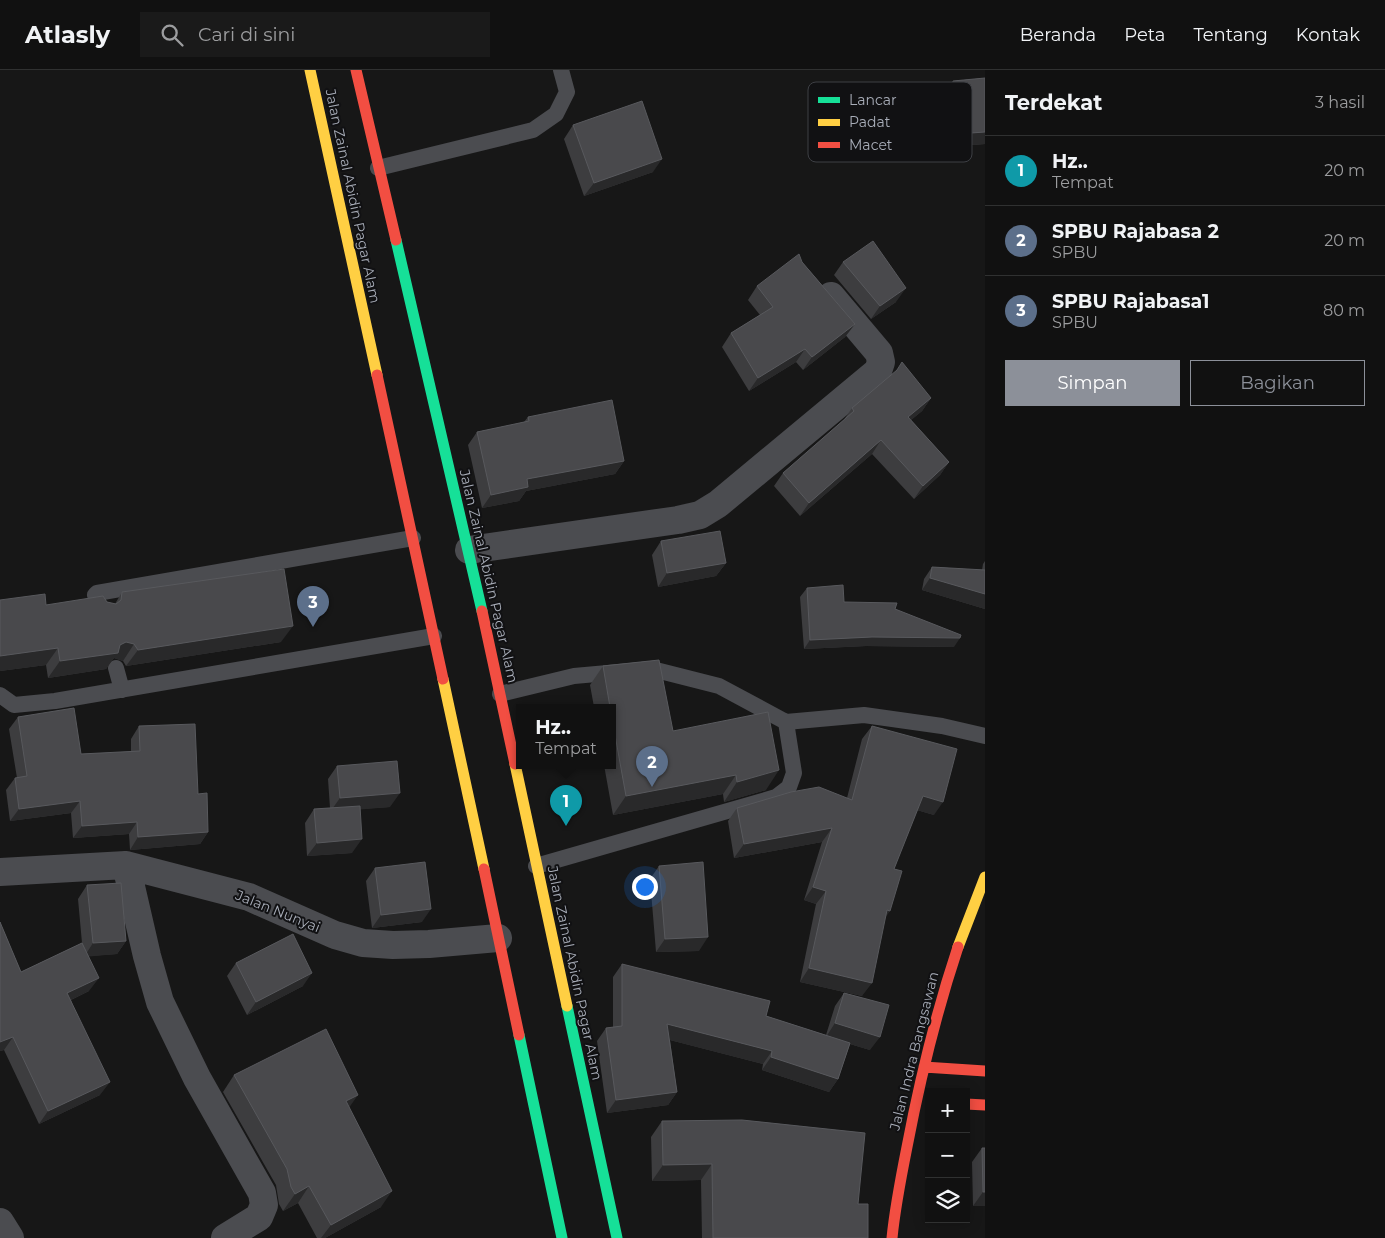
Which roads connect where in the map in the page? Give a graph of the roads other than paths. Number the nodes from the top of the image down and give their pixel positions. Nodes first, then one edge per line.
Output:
1 (310, 70) edge
2 (356, 70) edge
3 (561, 70) edge
4 (378, 168) junction
5 (817, 279) edge
6 (413, 538) junction
7 (469, 550) junction
8 (101, 611) edge
9 (434, 636) junction
10 (116, 668) edge
11 (122, 690) junction
12 (0, 694) edge
13 (500, 694) junction
14 (786, 722) junction
15 (985, 736) edge
16 (126, 865) junction
17 (536, 866) junction
18 (0, 872) edge
19 (985, 877) edge
20 (498, 938) junction
21 (924, 1067) junction
22 (985, 1071) edge
23 (916, 1095) junction
24 (925, 1097) edge
25 (970, 1104) edge
26 (985, 1105) edge
27 (0, 1222) edge
28 (10, 1238) edge
29 (225, 1238) edge
30 (562, 1238) edge
31 (616, 1238) edge
32 (892, 1238) edge

1 - 6 main road, Jalan Zainal Abidin Pagar Alam
2 - 4 main road, Jalan Zainal Abidin Pagar Alam
3 - 4 lane
4 - 7 main road, Jalan Zainal Abidin Pagar Alam
5 - 7 street
6 - 8 lane
6 - 9 main road, Jalan Zainal Abidin Pagar Alam
7 - 13 main road, Jalan Zainal Abidin Pagar Alam
9 - 11 lane
9 - 20 main road, Jalan Zainal Abidin Pagar Alam
10 - 11 lane
11 - 12 lane
13 - 14 lane
13 - 17 main road, Jalan Zainal Abidin Pagar Alam
14 - 15 lane
14 - 17 lane
16 - 18 street, Jalan Nunyai
16 - 20 street, Jalan Nunyai
16 - 29 street
17 - 31 main road, Jalan Zainal Abidin Pagar Alam
19 - 21 main road, Jalan Indra Bangsawan
20 - 30 main road, Jalan Zainal Abidin Pagar Alam
21 - 22 main road
21 - 23 main road, Jalan Indra Bangsawan
23 - 24 main road
23 - 32 main road, Jalan Indra Bangsawan
25 - 26 main road
27 - 28 street

